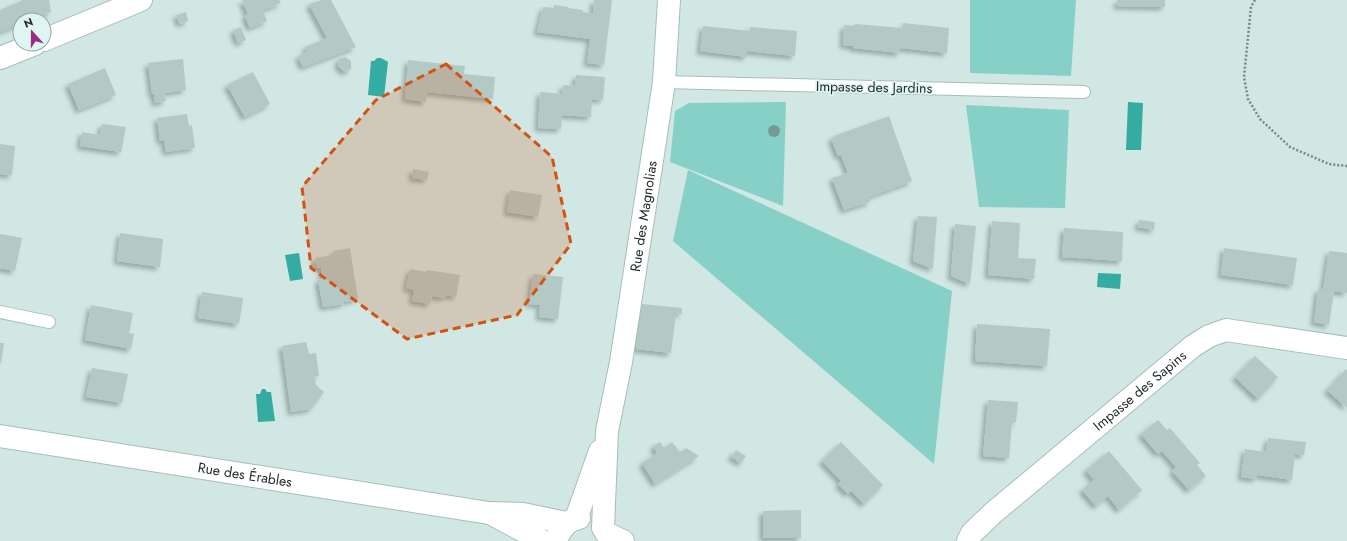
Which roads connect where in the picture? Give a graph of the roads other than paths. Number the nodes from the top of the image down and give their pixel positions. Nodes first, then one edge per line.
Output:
1 (141, 0) edge
2 (669, 0) edge
3 (52, 37) edge
4 (15, 52) edge
5 (0, 58) edge
6 (664, 82) junction
7 (1084, 92) dead end
8 (0, 312) edge
9 (49, 322) dead end
10 (1347, 348) edge
11 (607, 431) junction
12 (0, 436) edge
13 (489, 513) junction
14 (566, 528) edge
15 (610, 536) edge
16 (542, 541) edge
17 (968, 541) edge

1 - 3 street
2 - 6 street, Rue des Magnolias
4 - 5 street
6 - 7 lane, Impasse des Jardins
6 - 11 street, Rue des Magnolias
8 - 9 lane
10 - 17 street, Impasse des Sapins
11 - 14 street, Rue des Magnolias
11 - 15 street, Rue des Magnolias
12 - 13 street, Rue des Érables
13 - 14 street, Rue des Érables
13 - 16 street, Rue des Érables
14 - 15 street, Rue des Érables

